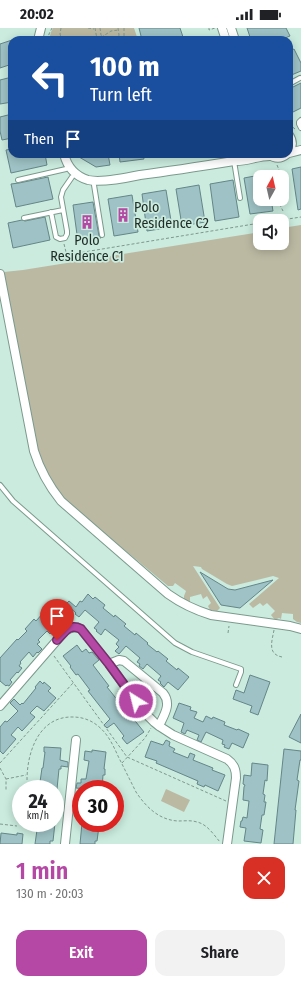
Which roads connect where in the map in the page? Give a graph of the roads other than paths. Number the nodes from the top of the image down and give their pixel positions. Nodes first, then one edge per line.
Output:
1 (301, 120) edge
2 (301, 128) edge
3 (62, 158) edge
4 (66, 158) edge
5 (243, 158) edge
6 (255, 158) edge
7 (234, 161) junction
8 (66, 169) junction
9 (72, 177) junction
10 (124, 178) junction
11 (18, 180) dead end
12 (94, 185) junction
13 (240, 198) dead end
14 (63, 210) junction
15 (51, 212) junction
16 (24, 218) dead end
17 (102, 235) dead end
18 (0, 274) edge
19 (0, 485) edge
20 (290, 626) junction
21 (301, 626) edge
22 (301, 629) edge
23 (109, 664) junction
24 (236, 685) dead end
25 (0, 706) edge
26 (156, 724) junction
27 (76, 740) dead end
28 (65, 844) edge
29 (227, 844) edge

1 - 2 lane
3 - 8 street
4 - 10 street
5 - 7 street
6 - 7 street
7 - 10 street
7 - 13 lane
8 - 9 street
8 - 11 lane
9 - 12 street
9 - 14 lane
10 - 12 street
12 - 17 lane
14 - 15 lane
14 - 15 lane
15 - 16 lane
18 - 20 street
19 - 24 lane
20 - 21 street
20 - 22 street
23 - 25 street
23 - 26 street
23 - 26 street
26 - 29 street
27 - 28 street

